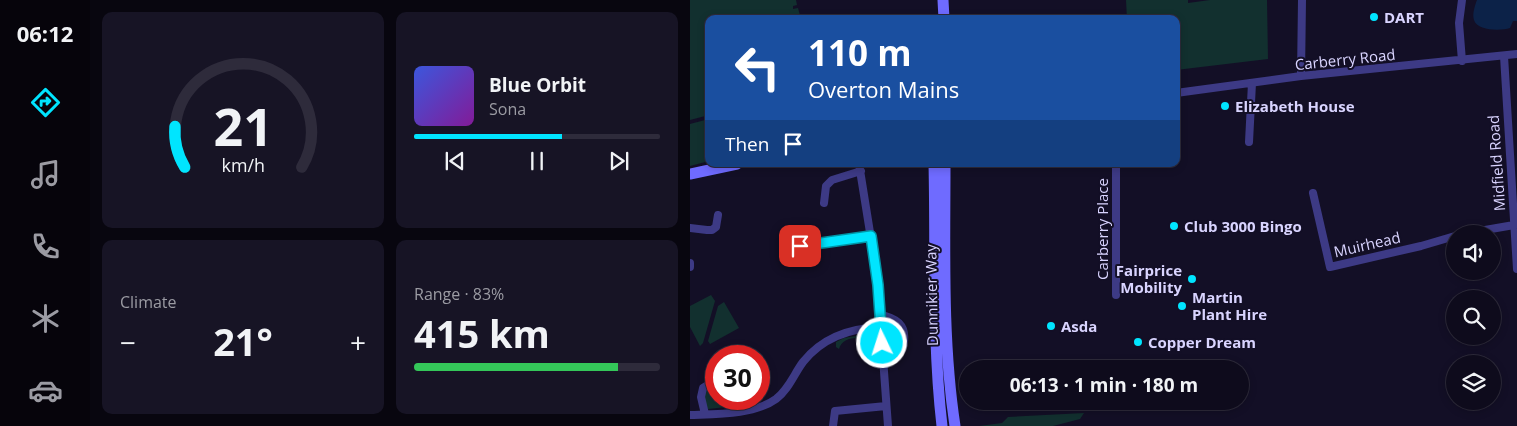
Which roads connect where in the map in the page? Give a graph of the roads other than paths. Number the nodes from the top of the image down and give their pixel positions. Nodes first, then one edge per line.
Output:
1 (943, 0) edge
2 (1302, 0) edge
3 (1462, 0) edge
4 (944, 15) edge
5 (1517, 54) edge
6 (1504, 56) junction
7 (1462, 61) junction
8 (1301, 76) junction
9 (1252, 83) junction
10 (1180, 93) edge
11 (1249, 142) dead end
12 (723, 167) edge
13 (934, 167) edge
14 (945, 167) edge
15 (1116, 167) edge
16 (860, 168) edge
17 (690, 174) edge
18 (1313, 193) dead end
19 (824, 203) dead end
20 (718, 215) dead end
21 (1514, 225) junction
22 (1501, 227) edge
23 (690, 228) edge
24 (871, 236) junction
25 (1446, 239) edge
26 (800, 246) dead end
27 (1517, 269) edge
28 (1116, 295) dead end
29 (880, 315) junction
30 (881, 327) junction
31 (882, 358) junction
32 (705, 387) edge
33 (886, 406) junction
34 (705, 414) junction
35 (690, 415) edge
36 (833, 426) edge
37 (888, 426) edge
38 (942, 426) edge
39 (955, 426) edge

1 - 4 main road
2 - 8 street
3 - 7 street
5 - 6 street, Carberry Road
6 - 7 street, Carberry Road
6 - 21 street, Midfield Road
7 - 8 street, Carberry Road
8 - 9 street, Carberry Road
9 - 10 street, Carberry Road
9 - 11 street
12 - 17 main road
13 - 38 main road, Dunnikier Way
14 - 39 main road, Dunnikier Way
15 - 28 street, Carberry Place
16 - 19 street
16 - 24 street
18 - 25 street, Muirhead
20 - 23 street
21 - 22 street
21 - 27 street, Midfield Road
24 - 26 street
24 - 29 street
29 - 30 street
29 - 31 street
30 - 31 street
30 - 34 street
31 - 33 street
32 - 34 street
33 - 36 street
33 - 37 street
34 - 35 street

